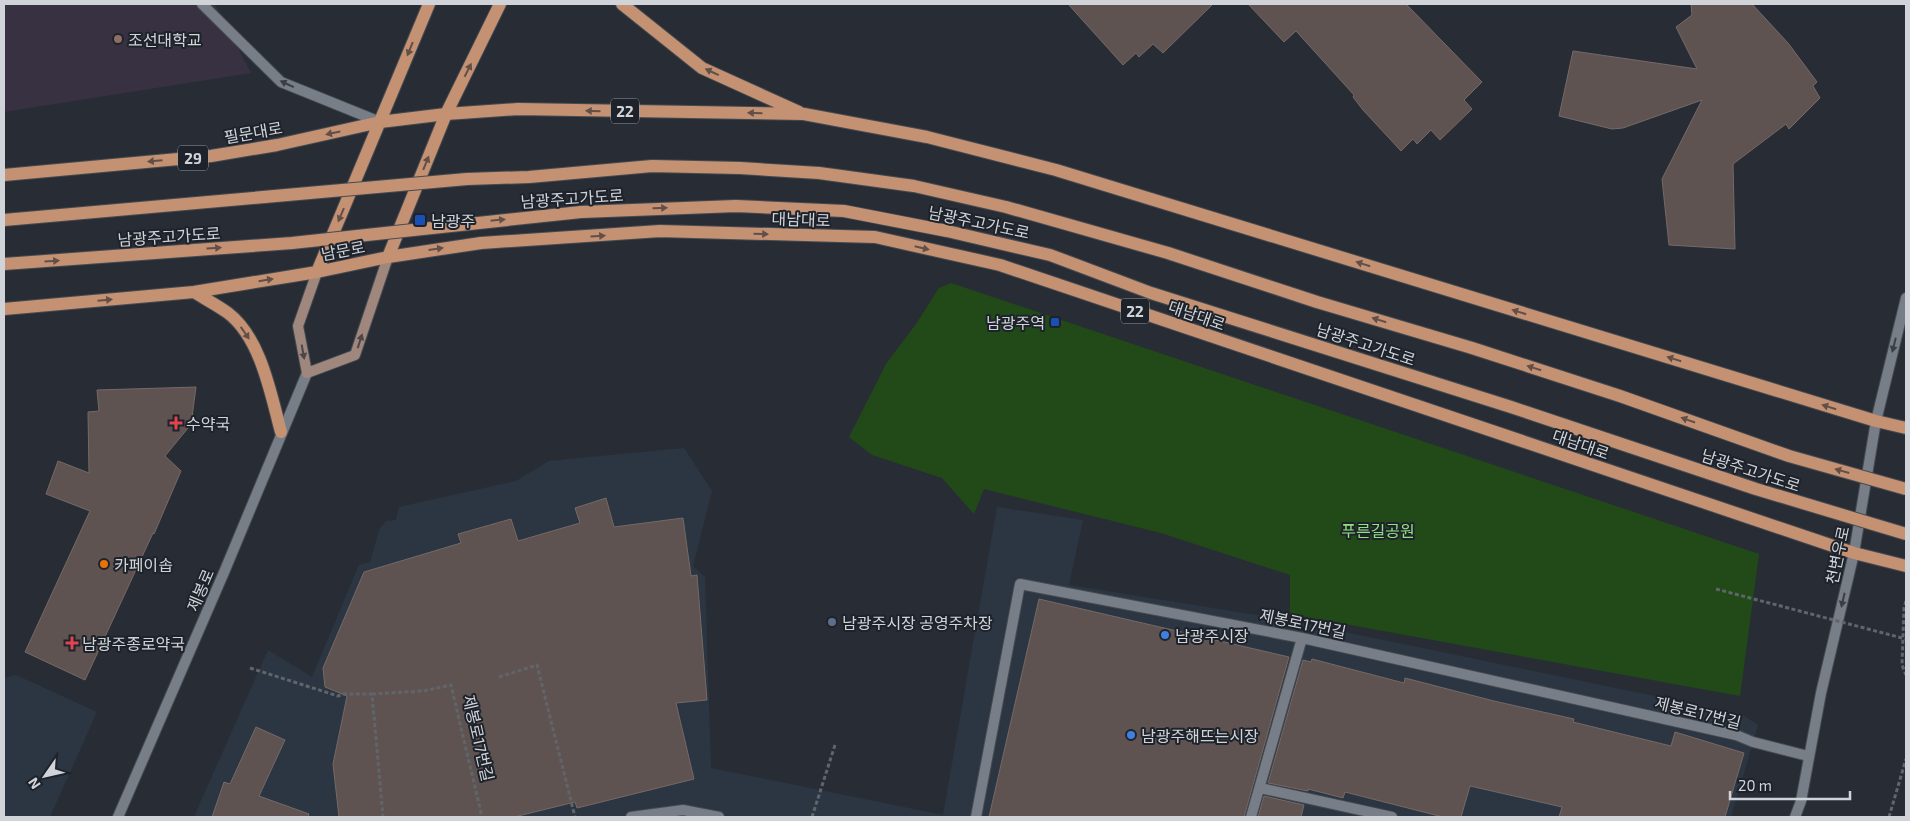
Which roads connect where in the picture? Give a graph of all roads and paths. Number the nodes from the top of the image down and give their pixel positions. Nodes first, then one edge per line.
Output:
1 (202, 4) edge
2 (429, 4) edge
3 (500, 4) edge
4 (622, 4) edge
5 (446, 114) junction
6 (804, 114) junction
7 (380, 122) junction
8 (4, 175) edge
9 (4, 220) edge
10 (388, 257) junction
11 (4, 264) edge
12 (317, 272) junction
13 (194, 292) junction
14 (1906, 298) edge
15 (4, 309) edge
16 (307, 373) junction
17 (1876, 421) junction
18 (1906, 428) edge
19 (281, 432) junction
20 (1906, 489) edge
21 (1906, 534) edge
22 (1854, 553) junction
23 (1906, 566) edge
24 (1716, 589) dead end
25 (1906, 601) edge
26 (1302, 638) junction
27 (1906, 640) edge
28 (250, 668) dead end
29 (1906, 675) edge
30 (499, 677) dead end
31 (372, 694) junction
32 (835, 745) dead end
33 (1808, 756) junction
34 (1906, 759) edge
35 (1260, 788) junction
36 (118, 817) edge
37 (383, 817) edge
38 (482, 817) edge
39 (575, 817) edge
40 (630, 817) edge
41 (718, 817) edge
42 (812, 817) edge
43 (976, 817) edge
44 (1250, 817) edge
45 (1392, 817) edge
46 (1795, 817) edge
47 (1889, 817) edge

7 -> 1 street
2 -> 7 main road, 남문로
5 -> 3 main road, 남문로
6 -> 4 main road
6 -> 5 main road, 22
5 - 7 main road, 필문대로 / 29
10 -> 5 main road, 남문로
17 -> 6 main road, 22
7 -> 8 main road, 필문대로 / 29
7 -> 12 main road, 남문로
20 -> 9 main road, 남광주고가도로, bridge
10 - 12 main road, 남문로 / 22
16 -> 10 main road
10 -> 22 main road, 대남대로 / 22
11 -> 21 main road, 남광주고가도로, bridge
13 -> 12 main road
12 -> 16 main road
15 -> 13 main road
13 -> 19 main road
14 -> 17 street, 천변우로
16 - 19 street, 제봉로
17 - 18 main road, 22
17 - 22 street, 천변우로
19 - 36 street, 제봉로
22 - 23 main road, 22
22 -> 33 street, 천변우로
24 - 27 path, bridge
25 - 29 path
26 - 33 street, 제봉로17번길
26 - 35 street
26 - 43 street, 제봉로17번길
28 - 31 path, 제봉로17번길
30 - 39 path
31 - 37 path
31 - 38 path, 제봉로17번길
32 - 42 path
33 - 46 street, 천변우로
34 - 47 path
35 - 44 street
35 - 45 street
40 - 41 street

